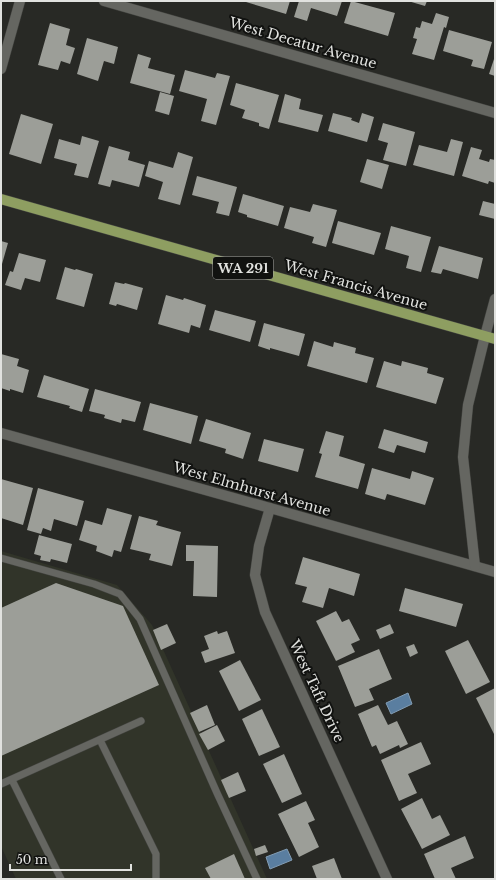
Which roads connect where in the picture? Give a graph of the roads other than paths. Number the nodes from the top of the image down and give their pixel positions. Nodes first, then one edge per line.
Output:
1 (20, 1) edge
2 (104, 1) edge
3 (1, 68) edge
4 (495, 113) edge
5 (1, 199) edge
6 (495, 299) edge
7 (485, 336) junction
8 (495, 339) edge
9 (1, 433) edge
10 (270, 508) junction
11 (1, 558) edge
12 (475, 566) junction
13 (495, 572) edge
14 (141, 722) dead end
15 (100, 740) junction
16 (12, 780) junction
17 (1, 784) edge
18 (61, 879) edge
19 (156, 879) edge
20 (257, 879) edge
21 (387, 879) edge

1 - 3 street
2 - 4 street, West Decatur Avenue
5 - 7 main road, West Francis Avenue / WA 291
6 - 7 street
7 - 8 main road, West Francis Avenue / WA 291
7 - 12 street
9 - 10 street, West Elmhurst Avenue
10 - 12 street, West Elmhurst Avenue
10 - 21 street, West Taft Drive
11 - 20 lane
12 - 13 street, West Elmhurst Avenue
14 - 15 lane
15 - 16 lane
15 - 19 lane
16 - 17 lane
16 - 18 lane

